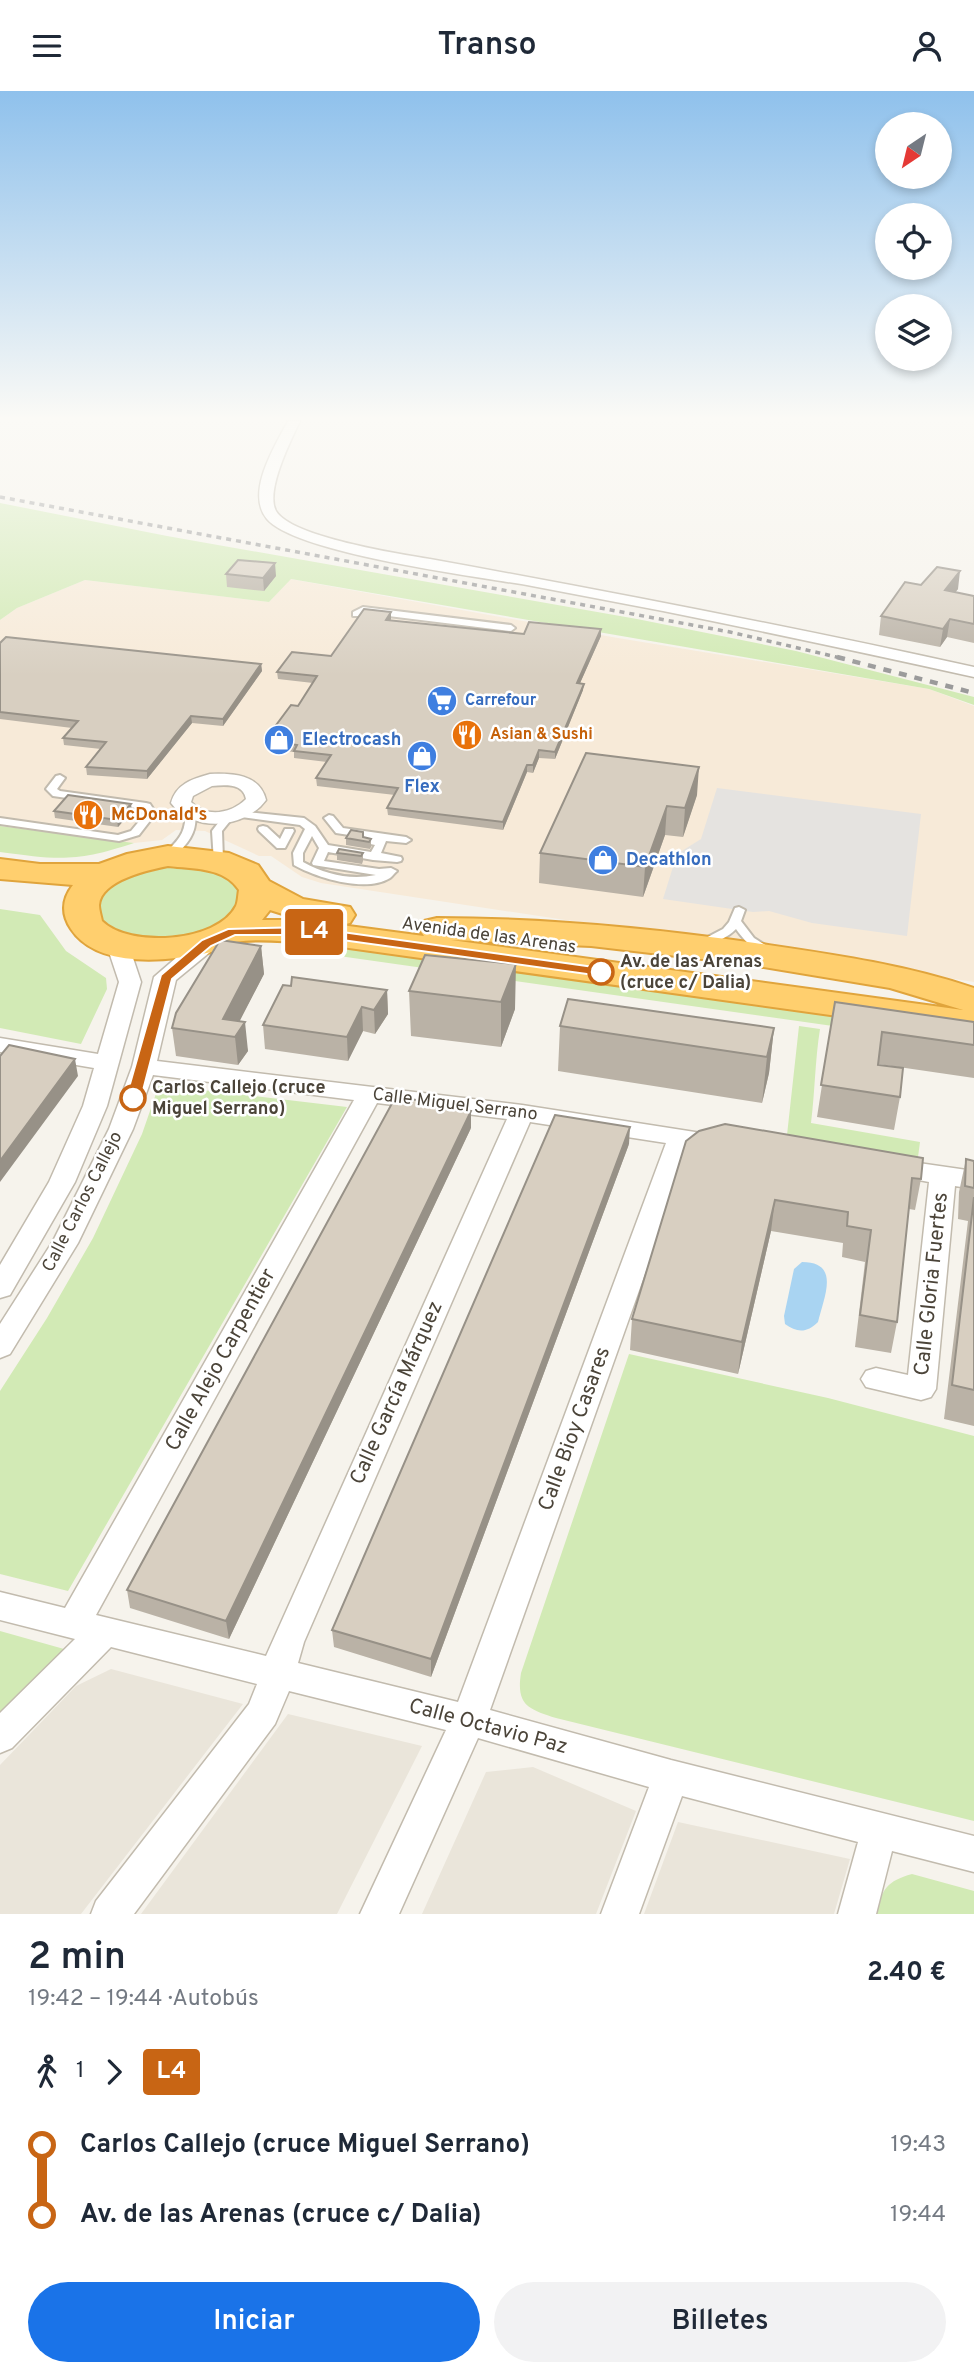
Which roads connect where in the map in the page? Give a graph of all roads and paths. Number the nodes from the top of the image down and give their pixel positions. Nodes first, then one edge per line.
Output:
1 (267, 506) edge
2 (356, 614) dead end
3 (511, 628) dead end
4 (974, 672) edge
5 (60, 778) dead end
6 (190, 812) junction
7 (233, 815) junction
8 (329, 818) dead end
9 (0, 821) edge
10 (263, 829) dead end
11 (276, 830) dead end
12 (289, 831) dead end
13 (314, 831) junction
14 (407, 840) dead end
15 (281, 846) junction
16 (168, 856) junction
17 (397, 859) dead end
18 (218, 860) junction
19 (370, 861) junction
20 (298, 863) junction
21 (0, 869) edge
22 (104, 875) junction
23 (0, 889) edge
24 (257, 889) junction
25 (80, 912) junction
26 (437, 929) junction
27 (220, 937) junction
28 (683, 944) junction
29 (118, 946) junction
30 (789, 959) junction
31 (974, 1001) edge
32 (974, 1023) edge
33 (0, 1045) edge
34 (105, 1063) junction
35 (144, 1067) junction
36 (369, 1094) junction
37 (522, 1113) junction
38 (681, 1137) junction
39 (738, 1146) edge
40 (862, 1163) edge
41 (943, 1175) junction
42 (974, 1180) edge
43 (0, 1288) edge
44 (0, 1347) edge
45 (876, 1379) dead end
46 (0, 1607) edge
47 (88, 1629) junction
48 (278, 1675) junction
49 (470, 1720) junction
50 (0, 1737) edge
51 (671, 1777) junction
52 (879, 1831) junction
53 (974, 1854) edge
54 (110, 1914) edge
55 (379, 1914) edge
56 (620, 1914) edge
57 (857, 1914) edge

1 - 4 street
2 - 3 lane
5 - 9 lane
6 - 7 street
6 - 7 street
6 - 16 lane
7 - 13 lane
7 - 18 lane
8 - 14 lane
10 - 15 lane
11 - 15 lane
12 - 15 lane
13 - 19 lane
13 - 19 lane
13 - 20 lane
15 - 20 lane
16 - 18 highway
16 - 22 highway
17 - 19 lane
18 - 24 highway, Avenida de las Arenas
19 - 20 lane
21 - 22 highway
22 - 25 highway
23 - 25 highway
24 - 26 highway, Avenida de las Arenas
24 - 27 highway
25 - 29 highway
26 - 28 highway
26 - 31 highway, Avenida de las Arenas
27 - 29 highway, Avenida de las Arenas
27 - 32 highway, Avenida de las Arenas
27 - 35 street, Calle Carlos Callejo
28 - 30 highway
28 - 30 lane
29 - 34 street, Calle Carlos Callejo
30 - 31 highway
33 - 34 street
34 - 43 street, Calle Carlos Callejo
35 - 36 street, Calle Miguel Serrano
35 - 44 street, Calle Carlos Callejo
36 - 37 street, Calle Miguel Serrano
36 - 47 street, Calle Alejo Carpentier
37 - 38 street, Calle Miguel Serrano
37 - 48 street, Calle García Márquez
38 - 39 street, Calle Miguel Serrano
38 - 49 street, Calle Bioy Casares
40 - 41 street
41 - 42 street
41 - 45 street, Calle Gloria Fuertes
46 - 47 street, Calle Octavio Paz
47 - 48 street, Calle Octavio Paz
47 - 50 street, Calle Alejo Carpentier
48 - 49 street, Calle Octavio Paz
48 - 54 street, Calle García Márquez
49 - 51 street, Calle Octavio Paz
49 - 55 street
51 - 52 street, Calle Octavio Paz
51 - 56 street
52 - 53 street, Calle Octavio Paz
52 - 57 street

